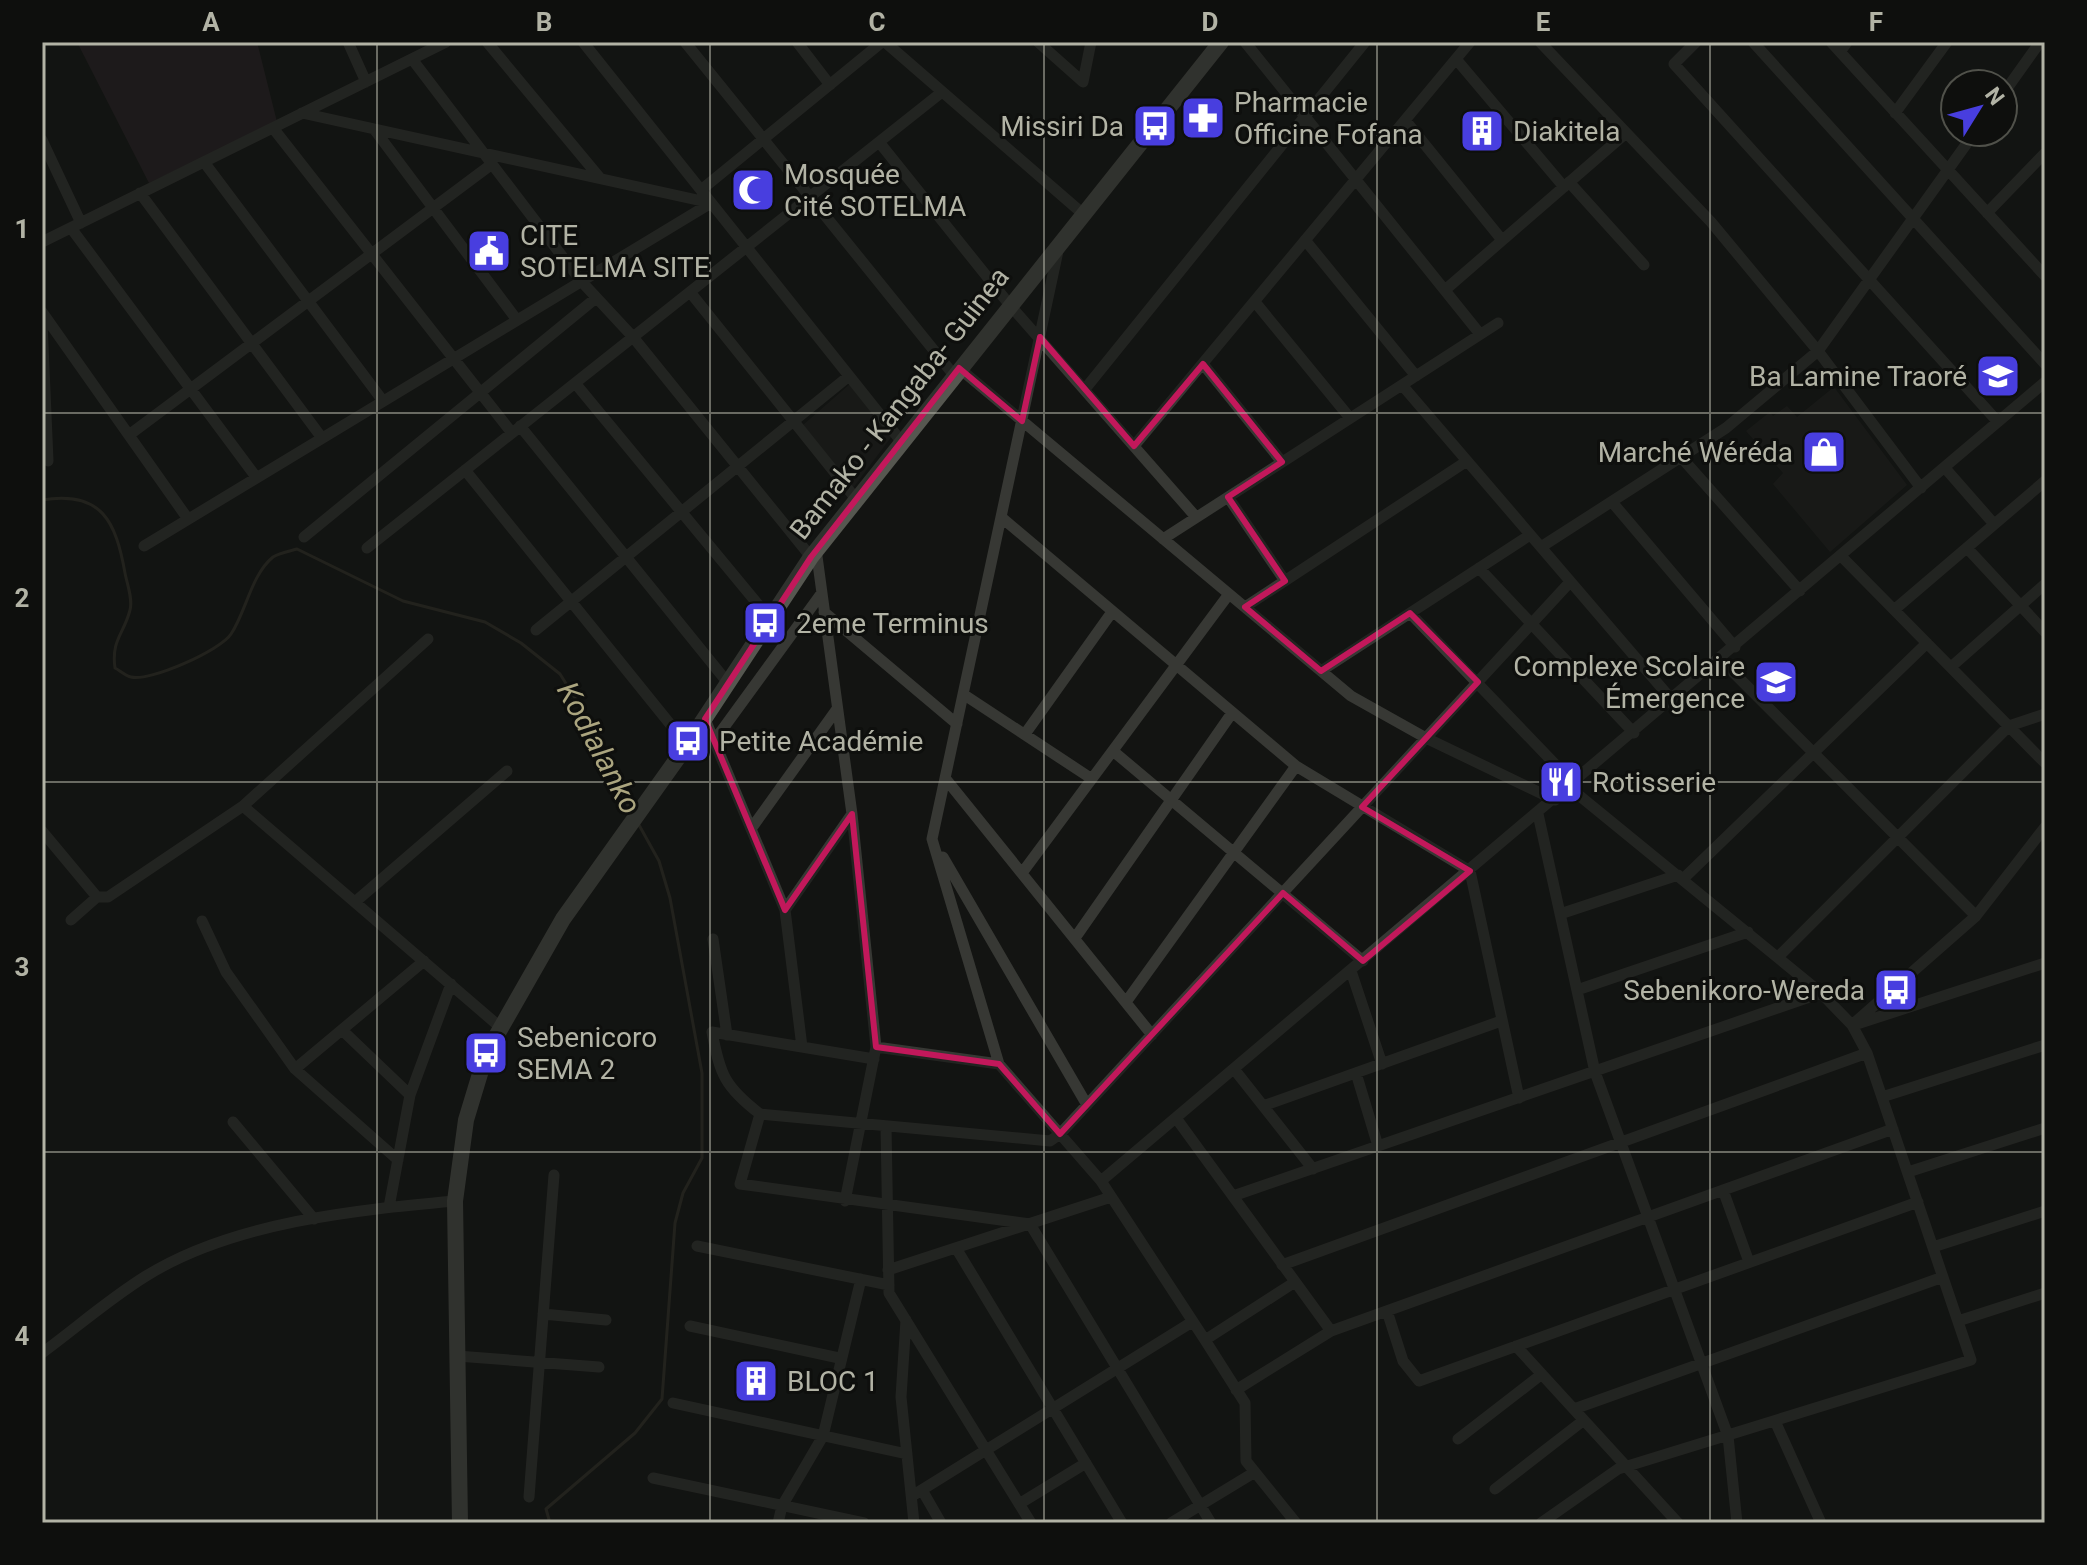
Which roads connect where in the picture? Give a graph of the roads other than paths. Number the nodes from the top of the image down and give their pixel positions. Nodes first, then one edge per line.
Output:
1 (348, 42) edge
2 (446, 42) edge
3 (487, 42) edge
4 (583, 42) edge
5 (685, 42) edge
6 (797, 42) edge
7 (884, 42) edge
8 (1038, 42) edge
9 (1091, 42) edge
10 (1221, 42) edge
11 (1245, 42) edge
12 (1365, 42) edge
13 (1470, 42) edge
14 (1540, 42) edge
15 (1696, 42) edge
16 (1753, 42) edge
17 (1831, 42) edge
18 (1947, 42) edge
19 (2039, 46) edge
20 (422, 47) edge
21 (1843, 47) edge
22 (412, 59) junction
23 (1456, 59) junction
24 (2019, 73) edge
25 (366, 82) junction
26 (830, 85) junction
27 (942, 92) junction
28 (302, 113) junction
29 (1895, 113) junction
30 (1305, 116) junction
31 (1405, 120) junction
32 (273, 128) junction
33 (374, 129) junction
34 (1626, 133) junction
35 (764, 139) junction
36 (42, 140) edge
37 (879, 142) junction
38 (1964, 148) edge
39 (483, 152) junction
40 (2045, 153) edge
41 (204, 162) junction
42 (492, 164) junction
43 (1948, 170) junction
44 (600, 178) junction
45 (1356, 180) junction
46 (1566, 185) junction
47 (701, 190) junction
48 (140, 193) junction
49 (810, 197) junction
50 (711, 203) junction
51 (433, 208) junction
52 (1082, 213) junction
53 (1987, 213) junction
54 (1913, 218) junction
55 (76, 225) junction
56 (1061, 239) junction
57 (1305, 240) junction
58 (1502, 240) junction
59 (42, 242) edge
60 (747, 247) junction
61 (371, 255) junction
62 (1644, 265) dead end
63 (2044, 274) edge
64 (1869, 279) junction
65 (581, 281) junction
66 (1445, 290) junction
67 (690, 292) junction
68 (596, 298) junction
69 (308, 301) junction
70 (1255, 302) junction
71 (1009, 304) junction
72 (42, 312) edge
73 (517, 320) junction
74 (42, 322) edge
75 (1498, 323) dead end
76 (1480, 334) junction
77 (633, 337) junction
78 (1040, 337) junction
79 (252, 344) junction
80 (1818, 351) junction
81 (453, 359) junction
82 (1203, 364) junction
83 (2045, 364) edge
84 (956, 371) junction
85 (849, 376) junction
86 (1416, 376) junction
87 (2045, 382) edge
88 (575, 383) junction
89 (1402, 385) junction
90 (1085, 389) junction
91 (190, 390) junction
92 (480, 393) junction
93 (383, 401) junction
94 (1350, 418) junction
95 (794, 421) junction
96 (1022, 421) junction
97 (1998, 422) junction
98 (516, 430) junction
99 (129, 435) junction
100 (322, 438) junction
101 (901, 441) junction
102 (1134, 446) junction
103 (1681, 457) junction
104 (48, 461) dead end
105 (1467, 461) junction
106 (1282, 462) junction
107 (738, 467) junction
108 (1945, 468) junction
109 (465, 470) junction
110 (256, 477) junction
111 (2045, 481) edge
112 (1921, 488) junction
113 (1228, 497) junction
114 (856, 499) junction
115 (1612, 502) junction
116 (681, 513) junction
117 (1001, 517) junction
118 (1196, 517) junction
119 (188, 519) junction
120 (1994, 524) junction
121 (1530, 535) junction
122 (304, 537) dead end
123 (1163, 539) junction
124 (144, 546) dead end
125 (1541, 547) junction
126 (367, 548) dead end
127 (1967, 548) junction
128 (813, 553) junction
129 (1841, 556) junction
130 (626, 558) junction
131 (1479, 568) junction
132 (1285, 581) junction
133 (1570, 582) junction
134 (2045, 584) edge
135 (1800, 591) junction
136 (821, 594) junction
137 (1229, 594) junction
138 (570, 603) junction
139 (2021, 606) junction
140 (1245, 607) junction
141 (1894, 610) junction
142 (824, 612) junction
143 (1112, 612) junction
144 (1410, 613) junction
145 (770, 619) junction
146 (1532, 624) junction
147 (536, 630) dead end
148 (2045, 632) edge
149 (428, 639) dead end
150 (1927, 643) junction
151 (1735, 647) junction
152 (1720, 659) junction
153 (1175, 666) junction
154 (1951, 667) junction
155 (1321, 671) junction
156 (1478, 682) junction
157 (728, 683) junction
158 (963, 694) junction
159 (1672, 700) junction
160 (837, 709) junction
161 (1232, 713) junction
162 (2045, 714) edge
163 (705, 719) junction
164 (957, 724) junction
165 (2009, 726) junction
166 (1634, 733) junction
167 (1025, 734) junction
168 (1426, 738) junction
169 (714, 741) junction
170 (687, 745) junction
171 (1113, 751) junction
172 (1813, 753) junction
173 (2045, 763) edge
174 (1296, 766) junction
175 (507, 771) dead end
176 (945, 778) junction
177 (1092, 779) junction
178 (1572, 786) junction
179 (1172, 800) junction
180 (1555, 800) junction
181 (243, 806) junction
182 (1362, 807) junction
183 (852, 814) junction
184 (1538, 814) junction
185 (2045, 827) edge
186 (751, 829) junction
187 (42, 831) edge
188 (1898, 838) junction
189 (932, 839) junction
190 (1234, 852) junction
191 (1470, 871) junction
192 (1022, 873) junction
193 (1681, 877) junction
194 (1283, 893) junction
195 (97, 897) junction
196 (355, 902) junction
197 (785, 910) junction
198 (1560, 914) junction
199 (1976, 916) junction
200 (71, 920) dead end
201 (202, 921) dead end
202 (1748, 932) junction
203 (1075, 938) junction
204 (713, 939) dead end
205 (1778, 957) junction
206 (424, 961) junction
207 (1363, 961) junction
208 (2045, 963) edge
209 (1351, 971) junction
210 (451, 984) junction
211 (1577, 990) junction
212 (1821, 993) junction
213 (1126, 1002) junction
214 (1501, 1021) junction
215 (1852, 1025) junction
216 (500, 1027) junction
217 (342, 1030) junction
218 (727, 1035) junction
219 (1152, 1035) junction
220 (2045, 1045) edge
221 (802, 1047) junction
222 (875, 1053) junction
223 (1867, 1053) junction
224 (999, 1064) junction
225 (1382, 1064) junction
226 (295, 1069) junction
227 (1234, 1069) junction
228 (1595, 1072) junction
229 (1356, 1073) junction
230 (410, 1095) junction
231 (1882, 1097) junction
232 (1519, 1098) junction
233 (1087, 1105) junction
234 (1263, 1106) junction
235 (760, 1114) junction
236 (1176, 1118) junction
237 (233, 1122) dead end
238 (861, 1123) junction
239 (886, 1126) junction
240 (2045, 1128) edge
241 (1893, 1129) junction
242 (1060, 1134) junction
243 (1621, 1142) junction
244 (1378, 1146) junction
245 (398, 1160) junction
246 (1313, 1169) junction
247 (1908, 1172) junction
248 (554, 1175) dead end
249 (1101, 1181) junction
250 (1723, 1190) junction
251 (1233, 1196) junction
252 (1111, 1197) junction
253 (455, 1201) junction
254 (845, 1201) junction
255 (1918, 1202) junction
256 (887, 1206) junction
257 (389, 1207) junction
258 (2045, 1211) edge
259 (1648, 1217) junction
260 (314, 1219) junction
261 (1030, 1224) junction
262 (697, 1246) dead end
263 (1933, 1247) junction
264 (956, 1248) junction
265 (1749, 1262) junction
266 (1282, 1265) junction
267 (888, 1270) junction
268 (1943, 1277) junction
269 (861, 1279) junction
270 (1295, 1282) junction
271 (889, 1285) junction
272 (1674, 1289) junction
273 (2045, 1293) edge
274 (1387, 1311) junction
275 (543, 1314) junction
276 (606, 1320) dead end
277 (906, 1320) junction
278 (1958, 1321) junction
279 (1192, 1322) junction
280 (690, 1326) dead end
281 (1331, 1331) junction
282 (1205, 1340) junction
283 (1516, 1346) junction
284 (42, 1353) edge
285 (457, 1356) junction
286 (839, 1358) junction
287 (540, 1362) junction
288 (1701, 1363) junction
289 (599, 1367) dead end
290 (1117, 1368) junction
291 (1542, 1374) junction
292 (1236, 1390) junction
293 (673, 1403) dead end
294 (1053, 1408) junction
295 (1574, 1409) junction
296 (1584, 1420) junction
297 (1775, 1421) junction
298 (823, 1436) junction
299 (1728, 1436) junction
300 (1458, 1439) dead end
301 (986, 1450) junction
302 (907, 1454) junction
303 (1086, 1463) junction
304 (1626, 1467) junction
305 (1255, 1472) junction
306 (653, 1478) dead end
307 (1495, 1489) dead end
308 (917, 1493) junction
309 (529, 1497) dead end
310 (1019, 1504) junction
311 (1200, 1505) junction
312 (782, 1506) junction
313 (460, 1523) edge
314 (778, 1523) edge
315 (864, 1523) edge
316 (914, 1523) edge
317 (941, 1523) edge
318 (1031, 1523) edge
319 (1122, 1523) edge
320 (1171, 1523) edge
321 (1211, 1523) edge
322 (1296, 1523) edge
323 (1541, 1523) edge
324 (1678, 1523) edge
325 (1737, 1523) edge
326 (1821, 1523) edge

1 - 25 street
2 - 20 street
3 - 44 street
4 - 47 street
5 - 35 street
6 - 26 street
7 - 26 street
7 - 27 street
8 - 9 street
10 - 52 main road, Bamako - Kangaba- Guinea
11 - 30 street
12 - 30 street
13 - 23 street
14 - 34 street
15 - 64 street
16 - 54 street
17 - 21 street
18 - 29 street
19 - 24 street
20 - 22 street
21 - 29 street
22 - 25 street
22 - 39 street
23 - 31 street
23 - 46 street
25 - 28 street
26 - 35 street
27 - 37 street
27 - 52 street
28 - 32 street
28 - 33 street
29 - 43 street
30 - 45 street
30 - 90 street
31 - 45 street
31 - 58 street
32 - 41 street
32 - 61 street
33 - 39 street
33 - 51 street
34 - 46 street
34 - 80 street
35 - 47 street
35 - 49 street
36 - 55 street
37 - 49 street
37 - 71 street
38 - 43 street
39 - 42 street
39 - 44 street
40 - 53 street
41 - 48 street
41 - 69 street
42 - 51 street
42 - 65 street
43 - 53 street
43 - 54 street
44 - 50 street
45 - 57 street
45 - 66 street
46 - 58 street
46 - 62 street
47 - 50 street
48 - 55 street
48 - 79 street
49 - 60 street
49 - 84 street
50 - 60 street
50 - 65 street
51 - 61 street
51 - 73 street
52 - 56 main road, Bamako - Kangaba- Guinea
53 - 63 street
54 - 64 street
54 - 83 street
55 - 59 street
55 - 91 street
56 - 71 main road, Bamako - Kangaba- Guinea
56 - 78 street
57 - 70 street
57 - 86 street
58 - 66 street
60 - 67 street
60 - 85 street
61 - 69 street
61 - 81 street
64 - 80 street
64 - 97 street
65 - 68 street
65 - 73 street
66 - 76 street
67 - 77 street
67 - 95 street
68 - 77 street
68 - 92 street
69 - 79 street
69 - 93 street
70 - 82 street
70 - 94 street
71 - 78 street
71 - 84 main road, Bamako - Kangaba- Guinea
72 - 99 street
73 - 81 street
74 - 104 street
75 - 76 street
76 - 86 street
77 - 88 street
77 - 107 street
78 - 90 street
78 - 96 street
79 - 91 street
79 - 100 street
80 - 103 street
80 - 112 street
81 - 92 street
81 - 93 street
82 - 102 street
82 - 106 street
84 - 96 street
84 - 101 main road, Bamako - Kangaba- Guinea
85 - 95 street
85 - 101 street
86 - 89 street
87 - 97 street
88 - 98 street
88 - 116 street
89 - 94 street
89 - 105 street
90 - 102 street
91 - 99 street
91 - 110 street
92 - 98 street
92 - 122 street
93 - 100 street
94 - 106 street
95 - 107 street
95 - 114 street
96 - 117 street
96 - 123 street
97 - 108 street
98 - 109 street
98 - 130 street
99 - 119 street
100 - 110 street
101 - 114 main road, Bamako - Kangaba- Guinea
102 - 118 street
103 - 115 street
103 - 135 street
105 - 121 street
105 - 132 street
106 - 113 street
107 - 116 street
107 - 128 street
108 - 112 street
108 - 120 street
109 - 126 street
109 - 138 street
110 - 119 street
111 - 120 street
112 - 129 street
113 - 118 street
113 - 132 street
114 - 128 main road, Bamako - Kangaba- Guinea
115 - 125 street
115 - 151 street
116 - 130 street
116 - 145 street
117 - 143 street
117 - 158 street
118 - 123 street
119 - 124 street
120 - 127 street
121 - 125 street
121 - 131 street
123 - 137 street
125 - 133 street
127 - 139 street
127 - 141 street
128 - 136 street
128 - 145 main road, Bamako - Kangaba- Guinea
129 - 135 street
129 - 141 street
130 - 138 street
130 - 157 street
131 - 144 street
131 - 146 street
132 - 140 street
133 - 146 street
133 - 159 street
134 - 139 street
135 - 151 street
136 - 142 street
136 - 169 street
137 - 140 street
137 - 153 street
138 - 147 street
138 - 170 street
139 - 148 street
139 - 154 street
140 - 155 street
141 - 150 street
142 - 160 street
142 - 164 street
143 - 153 street
143 - 167 street
144 - 155 street
144 - 156 street
145 - 157 main road, Bamako - Kangaba- Guinea
146 - 156 street
146 - 166 street
149 - 181 street
150 - 154 street
150 - 172 street
151 - 152 street
152 - 159 street
152 - 172 street
153 - 161 street
153 - 171 street
154 - 165 street
155 - 168 street
156 - 168 street
156 - 178 street
157 - 163 main road, Bamako - Kangaba- Guinea
158 - 164 street
158 - 167 street
159 - 166 street
160 - 183 street
160 - 186 street
161 - 174 street
161 - 179 street
162 - 165 street
163 - 169 street
163 - 170 main road, Bamako - Kangaba- Guinea
164 - 176 street
165 - 173 street
165 - 188 street
166 - 178 street
167 - 177 street
168 - 180 street
168 - 182 street
169 - 186 street
170 - 216 main road, Bamako - Kangaba- Guinea
171 - 177 street
171 - 179 street
172 - 188 street
172 - 193 street
174 - 182 street
174 - 190 street
175 - 196 street
176 - 189 street
176 - 192 street
177 - 192 street
178 - 180 street
178 - 193 street
179 - 190 street
179 - 203 street
180 - 184 street
181 - 195 street
181 - 196 street
182 - 191 street
182 - 194 street
183 - 197 street
183 - 222 street
184 - 191 street
184 - 198 street
185 - 199 street
186 - 197 street
187 - 195 street
188 - 199 street
188 - 205 street
189 - 224 street
189 - 233 street
190 - 194 street
190 - 213 street
191 - 207 street
191 - 214 street
192 - 203 street
193 - 198 street
193 - 202 street
194 - 207 street
194 - 219 street
195 - 200 street
196 - 206 street
197 - 221 street
198 - 211 street
199 - 215 street
201 - 226 street
202 - 205 street
202 - 211 street
203 - 213 street
204 - 218 street
205 - 212 street
206 - 210 street
206 - 217 street
207 - 209 street
208 - 215 street
209 - 225 street
209 - 227 street
210 - 216 street
210 - 230 street
211 - 228 street
212 - 215 street
212 - 228 street
213 - 219 street
214 - 225 street
214 - 232 street
215 - 223 street
216 - 253 main road, Bamako - Kangaba- Guinea
217 - 226 street
217 - 230 street
218 - 221 street
218 - 235 street
219 - 233 street
220 - 231 street
221 - 222 street
222 - 224 street
222 - 238 street
223 - 231 street
223 - 243 street
224 - 242 street
225 - 229 street
226 - 245 street
227 - 234 street
227 - 236 street
228 - 232 street
228 - 243 street
229 - 234 street
229 - 244 street
230 - 245 street
231 - 241 street
232 - 244 street
233 - 242 street
234 - 246 street
235 - 238 street
235 - 254 street
236 - 249 street
236 - 251 street
237 - 260 street
238 - 239 street
238 - 254 street
239 - 242 street
239 - 256 street
240 - 247 street
241 - 247 street
241 - 250 street
242 - 249 street
243 - 259 street
243 - 266 street
244 - 246 street
245 - 257 street
246 - 251 street
247 - 255 street
248 - 275 street
249 - 252 street
250 - 259 street
250 - 265 street
251 - 266 street
252 - 261 street
252 - 279 street
253 - 257 street
253 - 285 main road, Bamako - Kangaba- Guinea
254 - 256 street
255 - 263 street
255 - 265 street
256 - 261 street
256 - 267 street
257 - 260 street
258 - 263 street
259 - 272 street
259 - 274 street
260 - 284 street
261 - 264 street
261 - 290 street
262 - 269 street
263 - 268 street
264 - 267 street
264 - 294 street
265 - 272 street
266 - 270 street
267 - 271 street
268 - 278 street
268 - 288 street
269 - 271 street
269 - 286 street
270 - 281 street
270 - 282 street
271 - 277 street
272 - 283 street
272 - 288 street
273 - 278 street
274 - 281 street
274 - 283 street
275 - 276 street
275 - 287 street
277 - 301 street
277 - 302 street
278 - 297 street
279 - 282 street
279 - 290 street
280 - 286 street
281 - 292 street
282 - 292 street
283 - 291 street
285 - 287 street
285 - 313 main road, Bamako - Kangaba- Guinea
286 - 298 street
287 - 289 street
287 - 309 street
288 - 295 street
288 - 299 street
290 - 294 street
290 - 311 street
291 - 295 street
291 - 300 street
292 - 305 street
293 - 298 street
294 - 301 street
294 - 303 street
295 - 296 street
296 - 304 street
296 - 307 street
297 - 299 street
297 - 326 street
298 - 302 street
298 - 312 street
299 - 304 street
299 - 325 street
301 - 308 street
301 - 310 street
302 - 308 street
303 - 310 street
303 - 319 street
304 - 323 street
304 - 324 street
305 - 311 street
305 - 322 street
306 - 312 street
308 - 316 street
308 - 317 street
310 - 318 street
311 - 320 street
311 - 321 street
312 - 314 street
312 - 315 street

